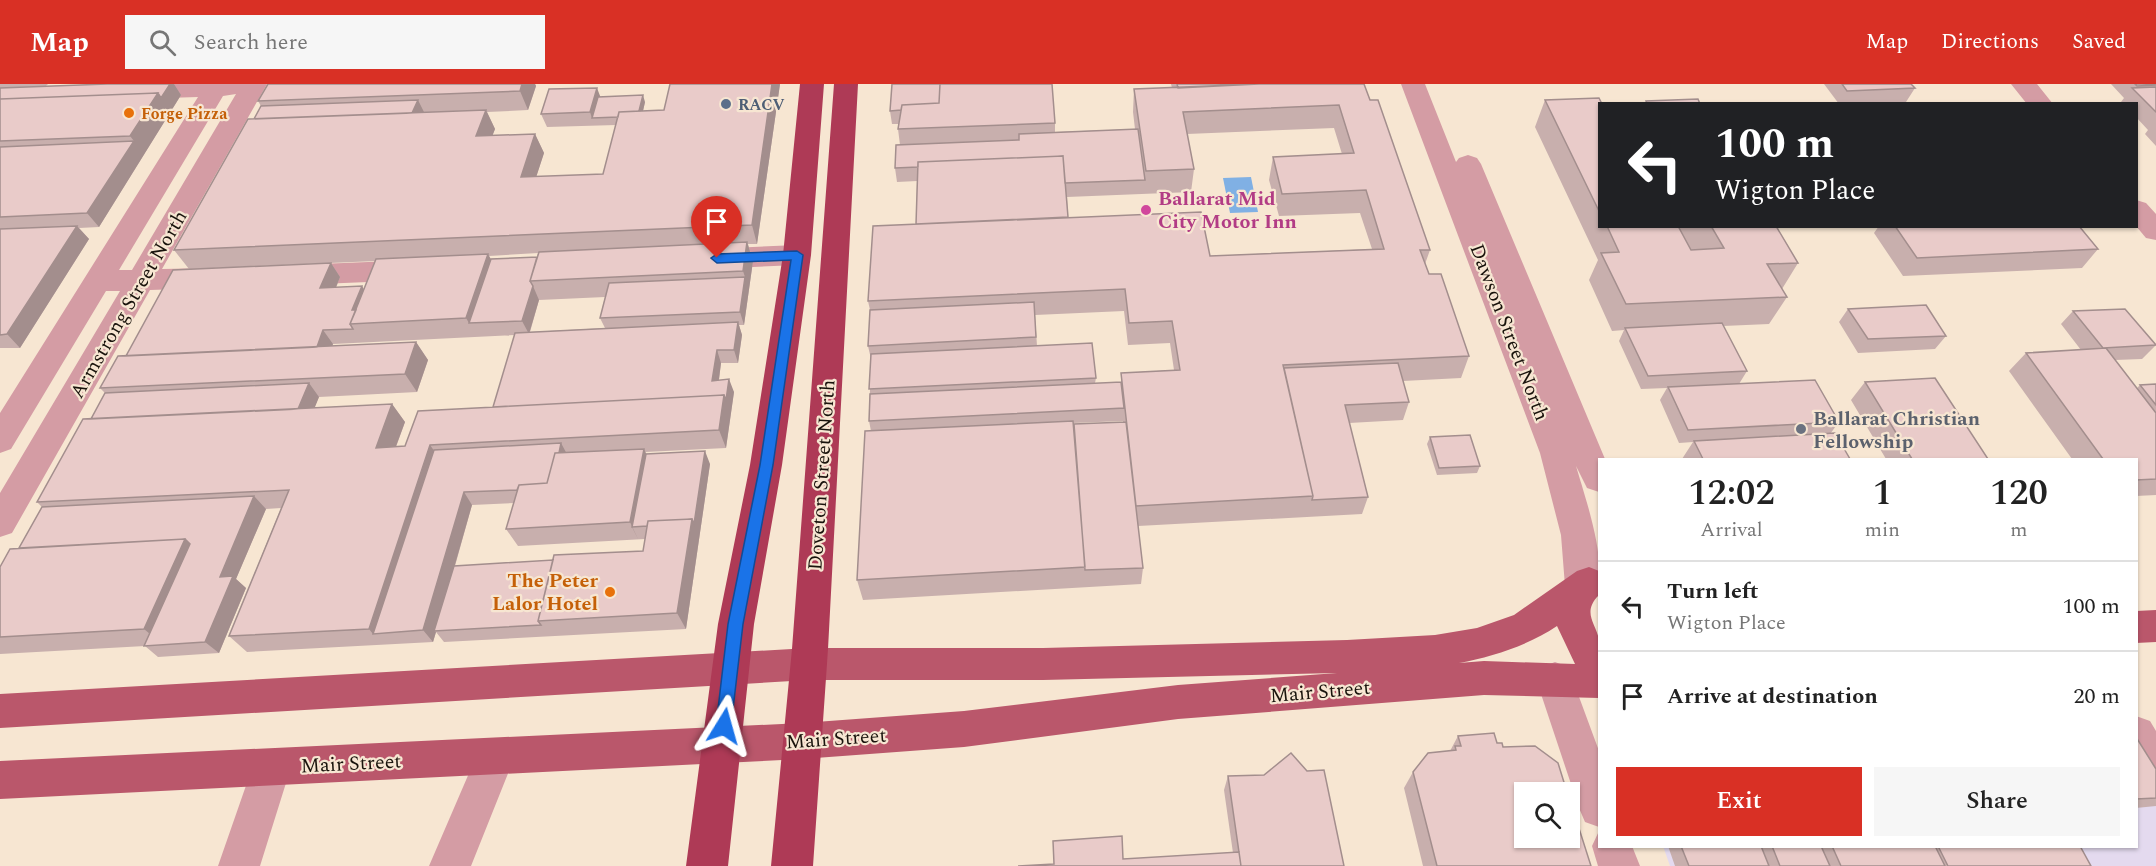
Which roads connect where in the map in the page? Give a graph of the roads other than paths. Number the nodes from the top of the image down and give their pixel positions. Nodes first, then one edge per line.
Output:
1 (812, 84) edge
2 (846, 84) edge
3 (1413, 84) edge
4 (1436, 84) edge
5 (2023, 84) edge
6 (217, 86) edge
7 (260, 86) edge
8 (114, 92) edge
9 (2039, 102) edge
10 (2138, 211) edge
11 (2156, 231) edge
12 (797, 255) junction
13 (682, 260) edge
14 (443, 269) edge
15 (143, 280) junction
16 (98, 281) junction
17 (0, 440) edge
18 (1598, 477) edge
19 (0, 524) edge
20 (1587, 584) edge
21 (2156, 626) edge
22 (2138, 627) edge
23 (809, 664) junction
24 (1598, 665) edge
25 (732, 669) junction
26 (1555, 679) junction
27 (1598, 681) edge
28 (0, 711) edge
29 (2138, 737) edge
30 (802, 741) junction
31 (721, 745) junction
32 (496, 756) junction
33 (2156, 765) edge
34 (271, 767) junction
35 (0, 780) edge
36 (1598, 805) edge
37 (1613, 848) edge
38 (239, 866) edge
39 (450, 866) edge
40 (707, 866) edge
41 (792, 866) edge
42 (1619, 866) edge

1 - 12 highway
2 - 23 highway, Doveton Street North
3 - 20 street, Dawson Street North
4 - 18 street, Dawson Street North
5 - 9 street
6 - 7 street
6 - 8 street
6 - 16 street, Armstrong Street North
7 - 15 street, Armstrong Street North
10 - 11 street
12 - 13 street
12 - 25 highway
14 - 15 street
15 - 16 street
15 - 19 street, Armstrong Street North
16 - 17 street, Armstrong Street North
20 - 23 main road, Mair Street
20 - 24 main road
21 - 22 main road
23 - 25 main road, Mair Street
23 - 30 highway, Doveton Street North
25 - 28 main road, Mair Street
25 - 31 highway
26 - 27 main road, Mair Street
26 - 30 main road, Mair Street
26 - 36 street
29 - 33 street
30 - 31 main road, Mair Street
30 - 41 highway, Doveton Street North
31 - 32 main road, Mair Street
31 - 40 highway
32 - 34 main road, Mair Street
32 - 39 street
34 - 35 main road, Mair Street
34 - 38 street
37 - 42 street

